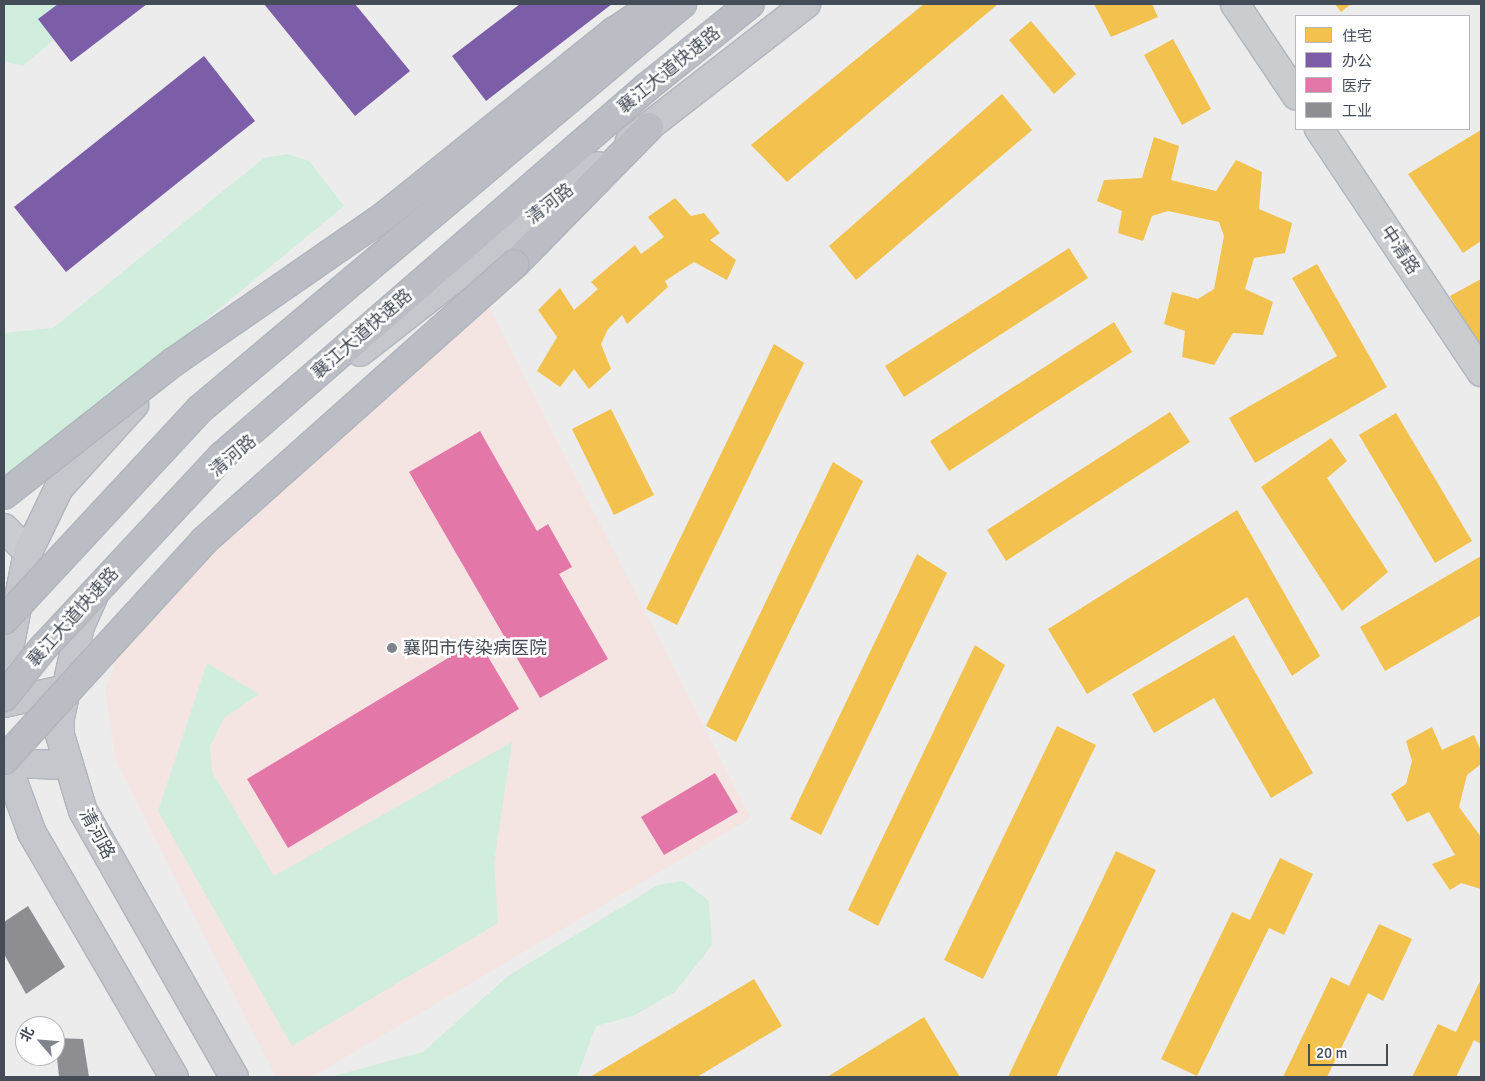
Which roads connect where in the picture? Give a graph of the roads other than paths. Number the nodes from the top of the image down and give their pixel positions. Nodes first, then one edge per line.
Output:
1 (631, 4) edge
2 (655, 4) edge
3 (682, 4) edge
4 (750, 4) edge
5 (806, 4) edge
6 (1235, 4) edge
7 (1295, 94) edge
8 (649, 127) junction
9 (1320, 130) edge
10 (1481, 372) edge
11 (4, 495) edge
12 (4, 528) edge
13 (28, 552) junction
14 (4, 620) edge
15 (4, 674) edge
16 (66, 689) junction
17 (4, 697) edge
18 (4, 703) edge
19 (4, 760) edge
20 (69, 765) junction
21 (174, 1077) edge
22 (234, 1077) edge

1 - 13 main road
2 - 11 highway, bridge
3 - 14 highway, bridge
4 - 17 highway, 襄江大道快速路, bridge
5 - 8 main road, 清河路
6 - 7 street
8 - 16 main road, 清河路
8 - 19 highway, bridge
9 - 10 street, 中清路
12 - 13 street
13 - 15 main road
16 - 18 main road
16 - 20 main road, 清河路
19 - 20 main road
19 - 21 main road
20 - 22 main road, 清河路

